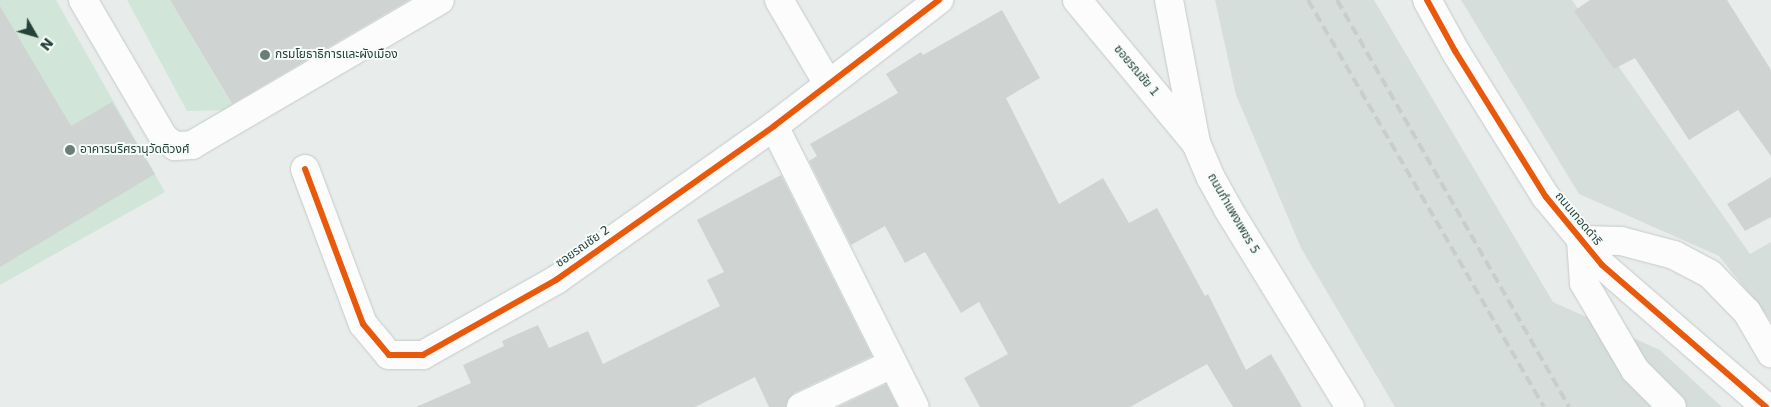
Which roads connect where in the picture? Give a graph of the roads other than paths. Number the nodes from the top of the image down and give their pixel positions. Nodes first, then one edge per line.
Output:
1 (83, 0) edge
2 (440, 0) edge
3 (779, 0) edge
4 (939, 0) edge
5 (1077, 0) edge
6 (1169, 0) edge
7 (1427, 0) edge
8 (828, 84) junction
9 (774, 126) junction
10 (1196, 143) junction
11 (305, 169) dead end
12 (1581, 240) junction
13 (1771, 353) edge
14 (892, 364) junction
15 (801, 407) edge
16 (915, 407) edge
17 (1350, 407) edge
18 (1672, 407) edge
19 (1766, 407) edge

1 - 2 street
3 - 8 street
4 - 8 street, ซอยรณชัย 2
5 - 10 street, ซอยรณชัย 1
6 - 10 street, ถนนกำแพงเพชร 5
7 - 12 street, ถนนเทอดดำริ
8 - 9 street, ซอยรณชัย 2
9 - 11 street, ซอยรณชัย 2
9 - 14 street
10 - 17 street, ถนนกำแพงเพชร 5
12 - 13 street
12 - 18 street
12 - 19 street, ถนนเทอดดำริ
14 - 15 street
14 - 16 street

